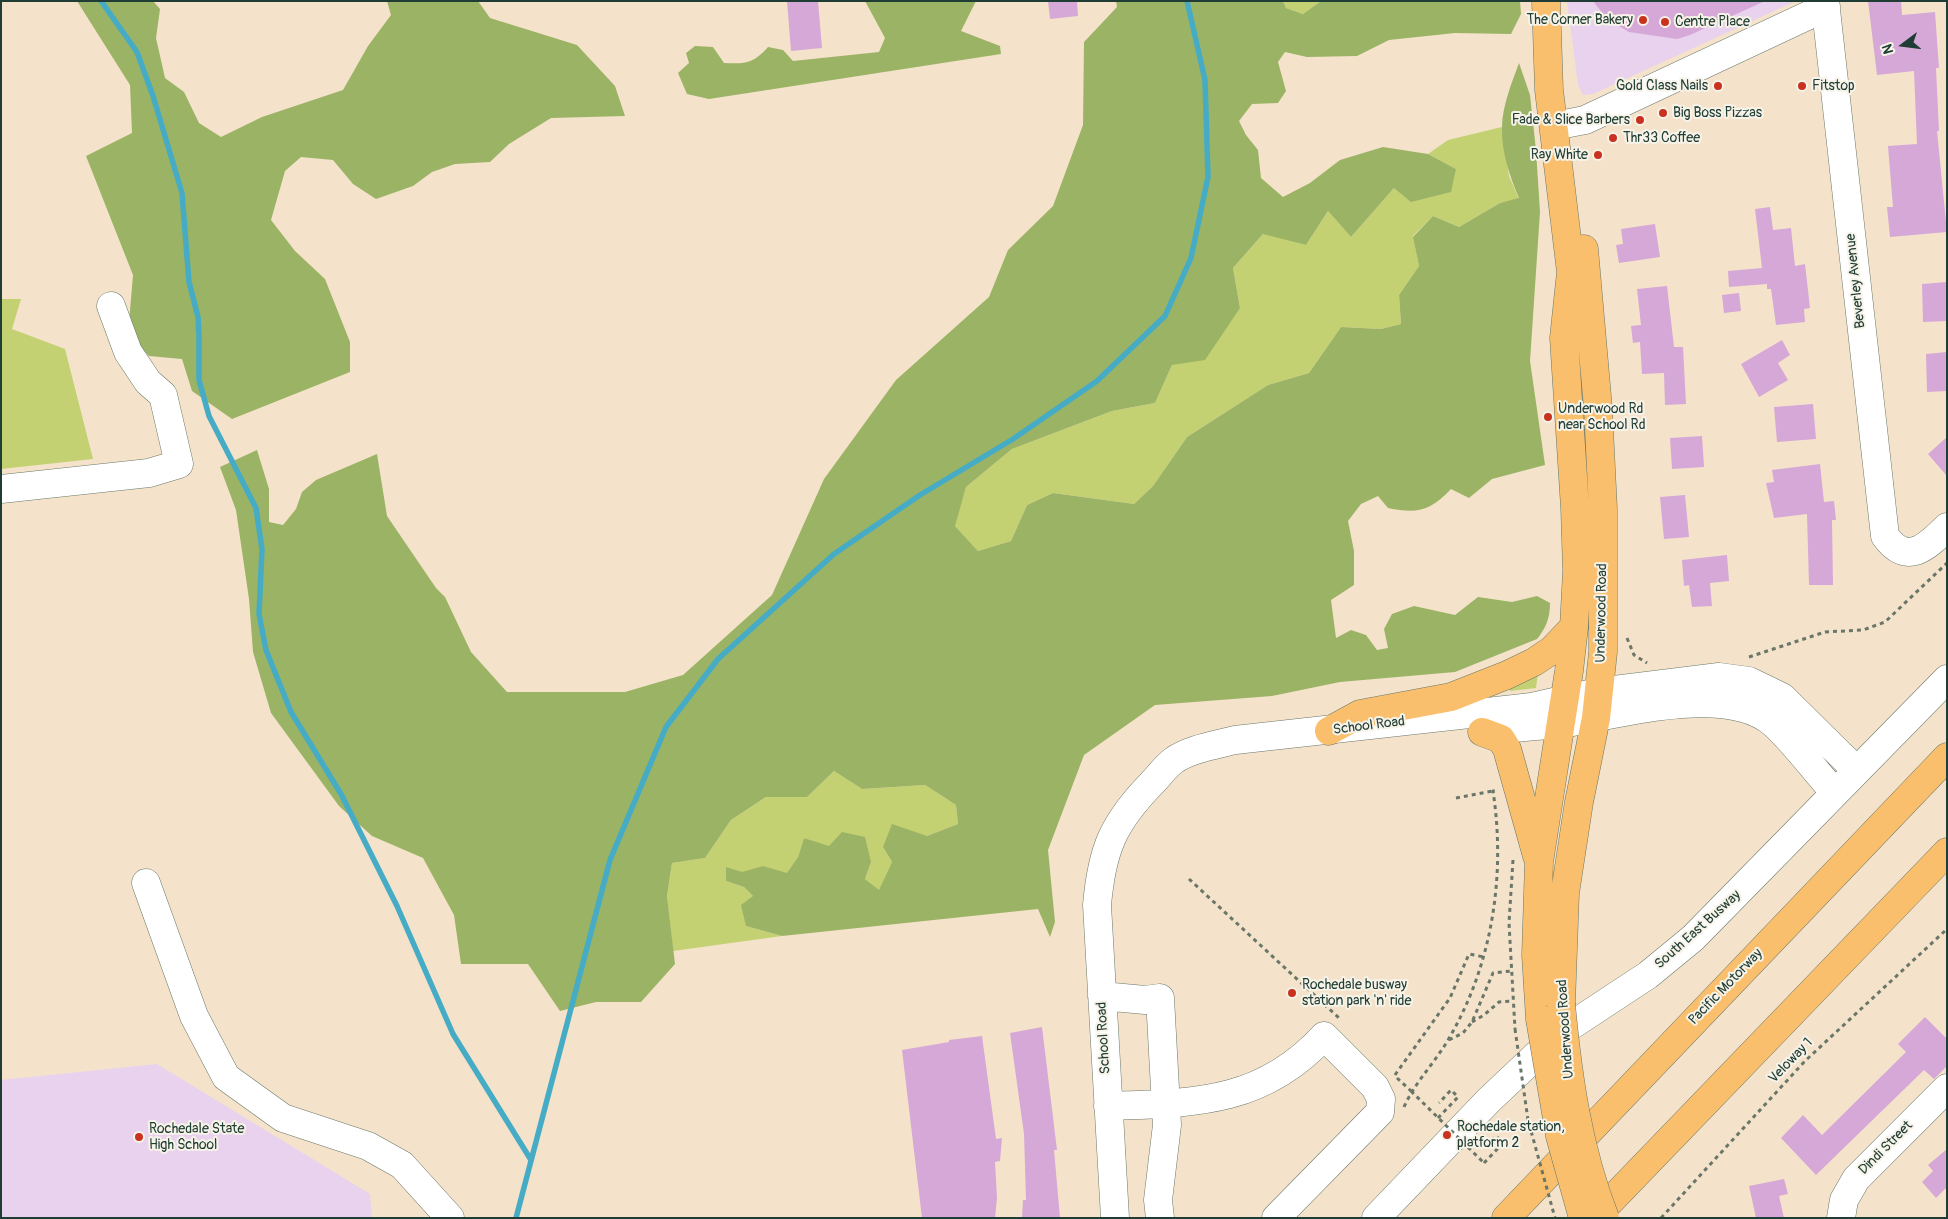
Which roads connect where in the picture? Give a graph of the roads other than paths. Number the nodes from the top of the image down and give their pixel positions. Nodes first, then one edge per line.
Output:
1 (1546, 1) edge
2 (1558, 1) edge
3 (1825, 4) edge
4 (1562, 125) junction
5 (112, 306) dead end
6 (1, 489) edge
7 (1947, 527) edge
8 (1574, 626) junction
9 (1947, 679) edge
10 (1598, 692) junction
11 (1562, 712) junction
12 (1596, 718) junction
13 (1330, 731) junction
14 (1482, 732) junction
15 (1947, 757) edge
16 (1856, 770) junction
17 (1150, 784) junction
18 (1834, 793) junction
19 (1947, 852) edge
20 (1526, 860) junction
21 (146, 883) dead end
22 (1102, 996) junction
23 (1551, 1012) junction
24 (1947, 1088) edge
25 (1166, 1105) junction
26 (1108, 1106) junction
27 (450, 1218) edge
28 (1115, 1218) edge
29 (1160, 1218) edge
30 (1276, 1218) edge
31 (1376, 1218) edge
32 (1506, 1218) edge
33 (1583, 1218) edge
34 (1594, 1218) edge
35 (1605, 1218) edge
36 (1842, 1218) edge

1 - 4 main road, Underwood Road
2 - 4 main road, Underwood Road
3 - 4 street
3 - 7 street, Beverley Avenue
4 - 8 main road, Underwood Road
4 - 10 main road, Underwood Road
5 - 6 street
8 - 11 main road, Underwood Road
8 - 13 main road
9 - 16 street, South East Busway
10 - 11 street, School Road
10 - 12 main road, Underwood Road
10 - 16 street
11 - 12 street, School Road
11 - 13 street, School Road
11 - 14 street, School Road
11 - 20 main road, Underwood Road
12 - 18 street
12 - 23 main road, Underwood Road
13 - 17 street, School Road
14 - 17 street, School Road
14 - 20 main road
15 - 32 main road, Pacific Motorway
16 - 18 street, South East Busway
17 - 22 street, School Road
18 - 31 street, South East Busway
19 - 34 main road
20 - 23 main road, Underwood Road
21 - 27 street
22 - 25 street
22 - 26 street, School Road
23 - 33 main road, Underwood Road, bridge
23 - 35 main road, Underwood Road, bridge
24 - 36 street, Dindi Street
25 - 26 street
25 - 29 street
25 - 30 street
26 - 28 street, School Road

